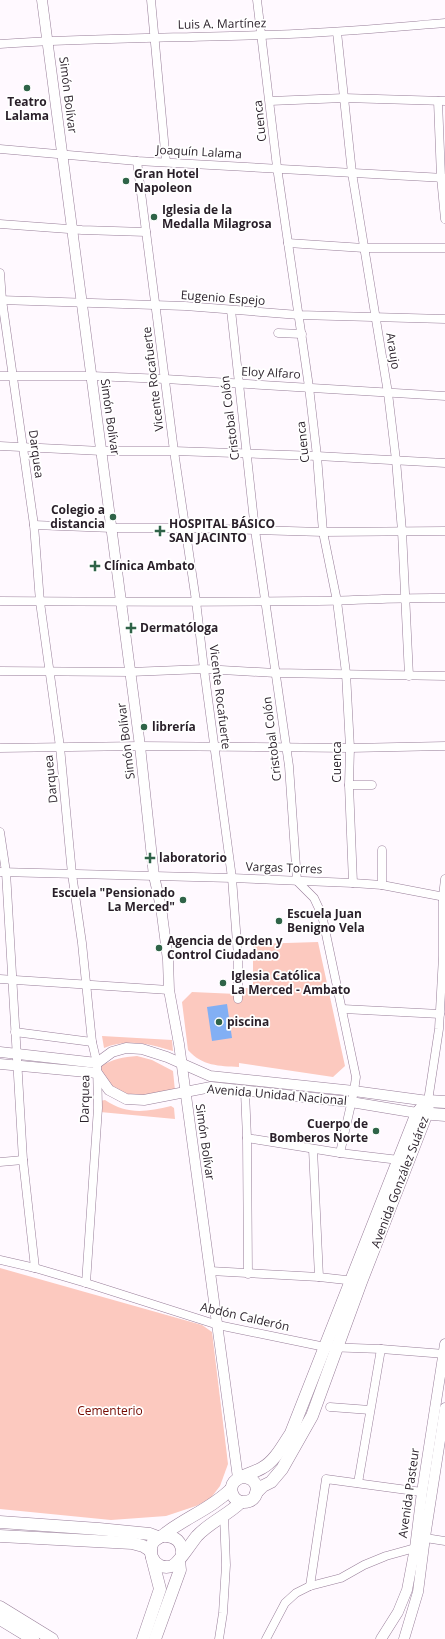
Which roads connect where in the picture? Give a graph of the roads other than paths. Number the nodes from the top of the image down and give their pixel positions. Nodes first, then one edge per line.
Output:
1 (42, 0) edge
2 (151, 0) edge
3 (257, 0) edge
4 (445, 24) edge
5 (337, 32) junction
6 (261, 35) junction
7 (154, 37) junction
8 (48, 41) junction
9 (0, 44) edge
10 (344, 98) junction
11 (270, 100) junction
12 (441, 101) edge
13 (0, 149) edge
14 (63, 155) junction
15 (137, 161) junction
16 (166, 162) junction
17 (277, 167) junction
18 (352, 173) junction
19 (443, 177) edge
20 (445, 219) edge
21 (0, 224) edge
22 (72, 229) junction
23 (146, 232) junction
24 (288, 243) junction
25 (364, 248) junction
26 (445, 248) edge
27 (0, 273) edge
28 (1, 300) edge
29 (82, 302) junction
30 (157, 306) junction
31 (231, 310) junction
32 (299, 315) junction
33 (375, 318) junction
34 (445, 319) edge
35 (278, 333) dead end
36 (302, 334) junction
37 (0, 376) edge
38 (92, 376) junction
39 (13, 377) junction
40 (165, 379) junction
41 (238, 383) junction
42 (309, 387) junction
43 (388, 393) junction
44 (445, 396) edge
45 (0, 446) edge
46 (23, 447) junction
47 (102, 451) junction
48 (174, 451) junction
49 (246, 454) junction
50 (317, 456) junction
51 (396, 460) junction
52 (445, 463) edge
53 (34, 525) junction
54 (112, 528) junction
55 (186, 528) junction
56 (255, 530) junction
57 (402, 531) junction
58 (445, 531) edge
59 (323, 532) junction
60 (405, 597) junction
61 (445, 598) edge
62 (196, 601) junction
63 (266, 601) junction
64 (337, 601) junction
65 (0, 602) edge
66 (40, 602) junction
67 (121, 602) junction
68 (204, 669) junction
69 (0, 672) edge
70 (50, 672) junction
71 (130, 672) junction
72 (276, 673) junction
73 (346, 673) junction
74 (409, 676) junction
75 (445, 676) edge
76 (140, 746) junction
77 (286, 746) junction
78 (445, 746) edge
79 (60, 747) junction
80 (214, 747) junction
81 (0, 748) edge
82 (350, 748) junction
83 (349, 785) junction
84 (372, 785) dead end
85 (0, 832) edge
86 (382, 850) dead end
87 (3, 872) edge
88 (72, 874) junction
89 (154, 876) junction
90 (232, 878) junction
91 (445, 879) edge
92 (297, 881) junction
93 (353, 883) junction
94 (382, 885) junction
95 (444, 896) edge
96 (0, 979) edge
97 (12, 980) junction
98 (86, 985) junction
99 (169, 990) junction
100 (238, 999) dead end
101 (343, 1009) junction
102 (440, 1014) junction
103 (15, 1032) junction
104 (92, 1042) junction
105 (0, 1052) edge
106 (16, 1053) junction
107 (181, 1062) junction
108 (0, 1064) edge
109 (17, 1065) junction
110 (97, 1068) junction
111 (354, 1091) junction
112 (185, 1092) junction
113 (246, 1092) junction
114 (428, 1101) junction
115 (351, 1102) junction
116 (445, 1102) edge
117 (422, 1113) junction
118 (445, 1115) edge
119 (247, 1138) junction
120 (313, 1149) junction
121 (340, 1153) junction
122 (23, 1160) junction
123 (399, 1160) junction
124 (0, 1162) edge
125 (0, 1260) edge
126 (35, 1268) junction
127 (210, 1271) junction
128 (248, 1274) junction
129 (319, 1277) junction
130 (355, 1281) junction
131 (86, 1283) junction
132 (218, 1325) junction
133 (325, 1347) junction
134 (338, 1348) junction
135 (381, 1349) junction
136 (444, 1351) edge
137 (330, 1407) dead end
138 (370, 1410) junction
139 (445, 1411) edge
140 (240, 1478) junction
141 (358, 1483) junction
142 (232, 1489) junction
143 (422, 1492) junction
144 (256, 1493) junction
145 (241, 1502) junction
146 (224, 1516) junction
147 (0, 1522) edge
148 (88, 1528) junction
149 (0, 1536) edge
150 (160, 1536) junction
151 (420, 1537) junction
152 (87, 1541) junction
153 (445, 1541) edge
154 (415, 1548) junction
155 (151, 1554) junction
156 (180, 1558) junction
157 (310, 1586) junction
158 (0, 1607) edge
159 (0, 1619) edge
160 (31, 1634) edge
161 (408, 1638) edge
162 (52, 1639) edge
163 (143, 1639) edge
164 (155, 1639) edge
165 (219, 1639) edge
166 (266, 1639) edge
167 (381, 1639) edge

1 - 8 street, Simón Bolívar
2 - 7 street
3 - 6 street, Cuenca
4 - 5 street, Luis A. Martínez
5 - 6 street, Luis A. Martínez
5 - 10 street, Araujo
6 - 7 street, Luis A. Martínez
6 - 11 street, Cuenca
7 - 8 street, Luis A. Martínez
7 - 16 street
8 - 9 street, Luis A. Martínez
8 - 14 street, Simón Bolívar
10 - 11 street
10 - 12 street
10 - 18 street, Araujo
11 - 17 street, Cuenca
12 - 19 street
13 - 14 street, Joaquín Lalama
14 - 15 street, Joaquín Lalama
14 - 22 street, Simón Bolívar
15 - 16 street, Joaquín Lalama
15 - 23 street, Vicente Rocafuerte
16 - 17 street, Joaquín Lalama
17 - 18 street, Joaquín Lalama
17 - 24 street, Cuenca
18 - 19 street, Joaquín Lalama
18 - 25 street, Araujo
19 - 20 street
21 - 22 street
22 - 23 street
22 - 29 street, Simón Bolívar
23 - 30 street, Vicente Rocafuerte
24 - 25 street
24 - 32 street, Cuenca
25 - 26 street
25 - 33 street, Araujo
27 - 28 street, Darquea
28 - 29 street, Eugenio Espejo
28 - 39 street, Darquea
29 - 30 street, Eugenio Espejo
29 - 38 street, Simón Bolívar
30 - 31 street, Eugenio Espejo
30 - 40 street, Vicente Rocafuerte
31 - 32 street, Eugenio Espejo
31 - 41 street, Cristobal Colón
32 - 33 street, Eugenio Espejo
32 - 36 street, Cuenca
33 - 34 street, Eugenio Espejo
33 - 43 street, Araujo
35 - 36 street
36 - 42 street, Cuenca
37 - 39 street, Eloy Alfaro
38 - 39 street, Eloy Alfaro
38 - 40 street, Eloy Alfaro
38 - 47 street, Simón Bolívar
39 - 46 street, Darquea
40 - 41 street, Eloy Alfaro
40 - 48 street, Vicente Rocafuerte
41 - 42 street, Eloy Alfaro
41 - 49 street, Cristobal Colón
42 - 43 street, Eloy Alfaro
42 - 50 street, Cuenca
43 - 44 street, Eloy Alfaro
43 - 51 street, Araujo
45 - 46 street
46 - 47 street
46 - 53 street, Darquea
47 - 48 street
47 - 54 street, Simón Bolívar
48 - 49 street
48 - 55 street, Vicente Rocafuerte
49 - 50 street
49 - 56 street, Cristobal Colón
50 - 51 street
50 - 59 street, Cuenca
51 - 52 street
51 - 57 street, Araujo
53 - 54 street
53 - 66 street, Darquea
54 - 55 street
54 - 67 street, Simón Bolívar
55 - 56 street
55 - 62 street, Vicente Rocafuerte
56 - 59 street
56 - 63 street, Cristobal Colón
57 - 58 street
57 - 59 street
57 - 60 street, Araujo
59 - 64 street, Cuenca
60 - 61 street
60 - 64 street
60 - 74 street, Araujo
62 - 63 street
62 - 67 street
62 - 68 street, Vicente Rocafuerte
63 - 64 street
63 - 72 street, Cristobal Colón
64 - 73 street, Cuenca
65 - 66 street
66 - 67 street
66 - 70 street, Darquea
67 - 71 street, Simón Bolívar
68 - 71 street
68 - 72 street
68 - 80 street, Vicente Rocafuerte
69 - 70 street
70 - 71 street
70 - 79 street, Darquea
71 - 76 street, Simón Bolívar
72 - 73 street
72 - 77 street, Cristobal Colón
73 - 74 street
73 - 82 street, Cuenca
74 - 75 street
76 - 79 street
76 - 80 street
76 - 89 street, Simón Bolívar
77 - 80 street
77 - 82 street
77 - 92 street, Cristobal Colón
78 - 82 street
79 - 81 street
79 - 88 street, Darquea
80 - 90 street, Vicente Rocafuerte
82 - 83 street, Cuenca
83 - 84 street
83 - 93 street, Cuenca
85 - 87 street
86 - 94 street
87 - 88 street, Vargas Torres
87 - 97 street
88 - 89 street, Vargas Torres
88 - 98 street, Darquea
89 - 90 street, Vargas Torres
89 - 99 street, Simón Bolívar
90 - 92 street, Vargas Torres
90 - 100 street, Vicente Rocafuerte
91 - 95 street
92 - 93 street, Vargas Torres
92 - 101 street
93 - 94 street, Vargas Torres
94 - 95 street, Vargas Torres
95 - 102 street
96 - 97 street
97 - 98 street
97 - 103 street
98 - 99 street
98 - 104 street, Darquea
99 - 107 street, Simón Bolívar
101 - 102 street
101 - 111 street
102 - 114 street
103 - 104 street
103 - 106 street
104 - 110 street, Darquea
105 - 106 street
106 - 109 street
106 - 110 street
107 - 110 street, Avenida Unidad Nacional
107 - 111 street, Avenida Unidad Nacional
107 - 112 street, Simón Bolívar
108 - 109 street
109 - 110 street
109 - 122 street
110 - 112 street, Avenida Unidad Nacional
110 - 131 street, Darquea
111 - 114 street, Avenida Unidad Nacional
111 - 115 street
112 - 113 street, Avenida Unidad Nacional
112 - 127 street, Simón Bolívar
113 - 115 street, Avenida Unidad Nacional
113 - 119 street
114 - 116 main road, Avenida Unidad Nacional
114 - 117 main road, Avenida González Suárez
115 - 117 street, Avenida Unidad Nacional
115 - 121 street
117 - 118 main road, Avenida Unidad Nacional
117 - 123 main road, Avenida González Suárez
117 - 130 main road, Avenida González Suárez
119 - 120 street
119 - 128 street
120 - 121 street
120 - 129 street
121 - 123 street
122 - 124 street
122 - 126 street
123 - 130 main road, Avenida González Suárez
125 - 126 street, Abdón Calderón
126 - 131 street, Abdón Calderón
127 - 128 street
127 - 132 street, Simón Bolívar
128 - 129 street
129 - 130 street
130 - 133 main road, Avenida González Suárez
130 - 134 main road, Avenida González Suárez
131 - 132 street, Abdón Calderón
132 - 133 street, Abdón Calderón
132 - 140 street, Simón Bolívar
133 - 134 street, Abdón Calderón
133 - 140 main road, Avenida González Suárez
134 - 135 street, Abdón Calderón
134 - 144 main road, Avenida González Suárez
135 - 136 street, Abdón Calderón
135 - 138 street
136 - 143 street, Avenida Pasteur
137 - 138 street
138 - 141 street
139 - 151 street, Avenida Pasteur
140 - 142 main road
140 - 144 main road
141 - 143 street
141 - 157 street
142 - 145 main road
142 - 150 main road
143 - 151 street, Avenida Pasteur
144 - 145 main road
145 - 146 main road
146 - 156 main road
146 - 165 street
147 - 148 main road
148 - 150 main road
148 - 152 main road
149 - 152 main road
150 - 155 main road
150 - 156 main road
151 - 153 street
151 - 154 street, Avenida Pasteur
151 - 161 street
152 - 155 main road
154 - 157 street
154 - 167 street, Avenida Pasteur
155 - 156 main road
155 - 163 main road
156 - 164 main road
157 - 166 street
158 - 160 main road
159 - 160 main road
160 - 162 main road

